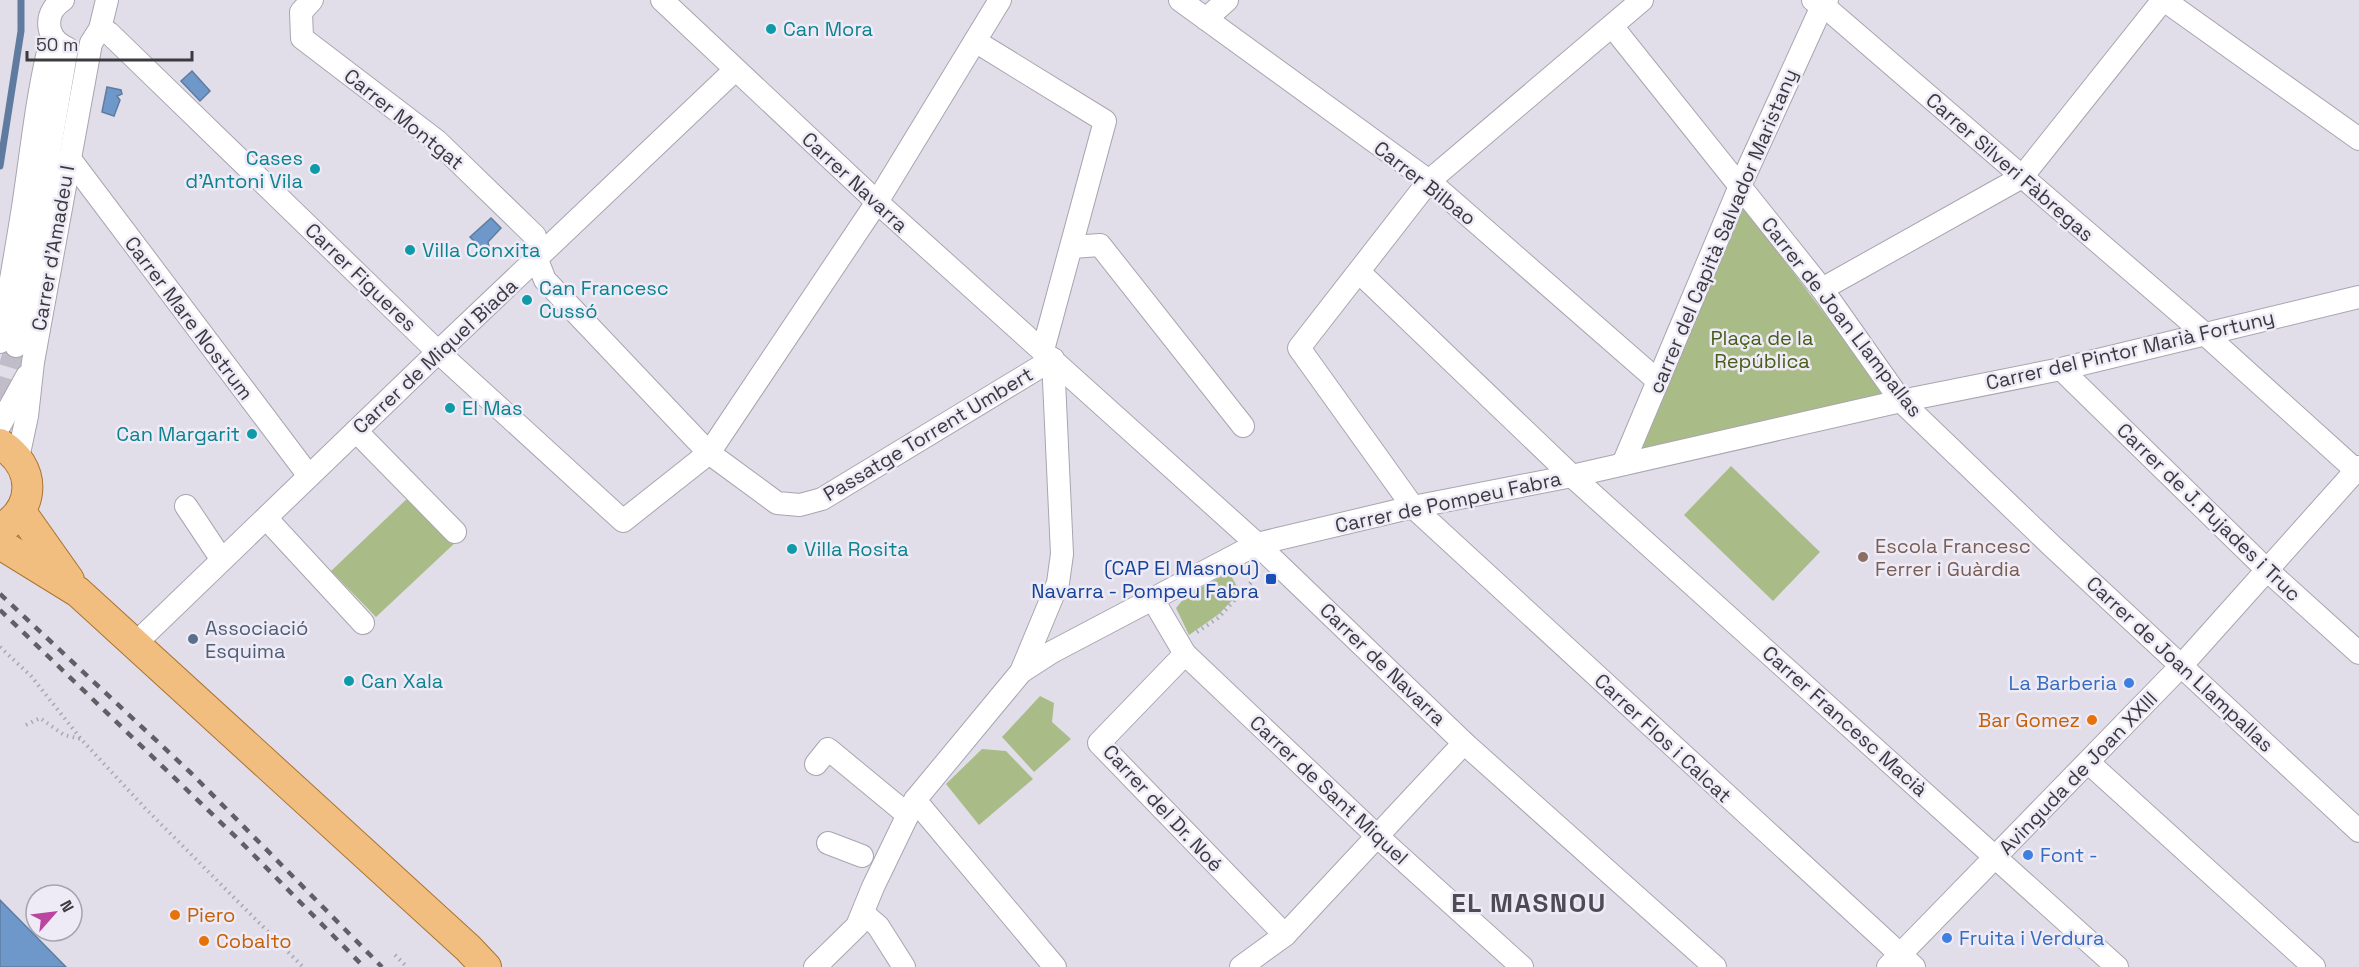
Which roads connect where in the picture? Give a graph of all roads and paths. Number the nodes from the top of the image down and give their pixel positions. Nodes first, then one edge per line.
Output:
1 (63, 0) edge
2 (87, 0) edge
3 (312, 0) edge
4 (662, 0) edge
5 (999, 0) edge
6 (1180, 0) edge
7 (1227, 0) edge
8 (1642, 0) edge
9 (2163, 0) edge
10 (1821, 2) edge
11 (1206, 19) junction
12 (1612, 26) junction
13 (85, 32) edge
14 (975, 41) junction
15 (735, 70) junction
16 (2359, 140) edge
17 (70, 159) junction
18 (2022, 177) junction
19 (1429, 182) junction
20 (1740, 186) junction
21 (877, 202) junction
22 (1072, 247) junction
23 (537, 260) junction
24 (1359, 272) junction
25 (1821, 289) junction
26 (2359, 297) edge
27 (2206, 335) junction
28 (8, 344) tunnel mouth
29 (438, 352) junction
30 (1048, 355) junction
31 (32, 367) junction
32 (2061, 369) junction
33 (1658, 381) junction
34 (1901, 401) junction
35 (0, 425) edge
36 (1243, 426) dead end
37 (356, 431) junction
38 (9, 451) edge
39 (710, 453) junction
40 (1623, 464) junction
41 (2358, 470) edge
42 (309, 476) junction
43 (1572, 476) junction
44 (186, 506) dead end
45 (1413, 507) junction
46 (266, 518) junction
47 (10, 520) edge
48 (455, 532) dead end
49 (0, 544) edge
50 (1257, 544) junction
51 (222, 560) junction
52 (1273, 560) junction
53 (2267, 570) junction
54 (78, 592) junction
55 (1152, 598) junction
56 (363, 623) dead end
57 (136, 643) junction
58 (0, 647) edge
59 (1182, 650) junction
60 (2359, 653) edge
61 (2182, 665) junction
62 (1021, 672) junction
63 (26, 725) dead end
64 (81, 739) junction
65 (1464, 743) junction
66 (2088, 763) junction
67 (816, 765) dead end
68 (911, 808) junction
69 (2359, 831) edge
70 (1377, 836) junction
71 (828, 843) dead end
72 (862, 856) dead end
73 (1997, 856) junction
74 (864, 914) junction
75 (1285, 935) junction
76 (395, 955) dead end
77 (1901, 963) edge
78 (303, 967) edge
79 (407, 967) edge
80 (486, 967) edge
81 (816, 967) edge
82 (904, 967) edge
83 (1055, 967) edge
84 (1241, 967) edge
85 (1522, 967) edge
86 (1715, 967) edge
87 (2117, 967) edge
88 (2314, 967) edge

1 - 13 street, Carrer d'Amadeu I
2 - 13 street
3 - 23 street, Carrer Montgat
4 - 15 street, Carrer Navarra
5 - 14 street
6 - 11 street, Carrer Bilbao
7 - 11 street
8 - 12 street
9 - 16 street
9 - 18 street
10 - 18 street, Carrer Silveri Fàbregas
10 - 20 street, carrer del Capità Salvador Maristany
11 - 19 street, Carrer Bilbao
12 - 19 street
12 - 20 street, Carrer de Joan Llampallas
13 - 17 street, Carrer d'Amadeu I
13 - 28 street
13 - 29 street, Carrer Figueres
14 - 21 street
14 - 22 street
15 - 21 street, Carrer Navarra
15 - 23 street, Carrer de Miquel Biada
17 - 31 street, Carrer d'Amadeu I
17 - 42 street, Carrer Mare Nostrum
18 - 25 street
18 - 27 street, Carrer Silveri Fàbregas
19 - 24 street
19 - 33 street, Carrer Bilbao
20 - 25 street, Carrer de Joan Llampallas
20 - 33 street, carrer del Capità Salvador Maristany
21 - 30 street, Carrer Navarra
21 - 39 street
22 - 30 street
22 - 36 street
23 - 29 street, Carrer de Miquel Biada
23 - 39 street, Carrer Montgat
24 - 43 street, Carrer Francesc Macià
24 - 45 street, Carrer Flos i Calcat
25 - 34 street, Carrer de Joan Llampallas
26 - 27 street, Carrer del Pintor Marià Fortuny
27 - 32 street, Carrer del Pintor Marià Fortuny
27 - 41 street, Carrer Silveri Fàbregas
29 - 37 street, Carrer de Miquel Biada
29 - 39 street, Carrer Figueres
30 - 39 street, Passatge Torrent Umbert
30 - 50 street, Carrer de Navarra
30 - 62 street
31 - 35 street, Carrer d'Amadeu I
31 - 38 street, Carrer d'Amadeu I
32 - 34 street, Carrer del Pintor Marià Fortuny
32 - 53 street, Carrer de J. Pujades i Truc
33 - 40 street, carrer del Capità Salvador Maristany
34 - 40 street, Carrer de Pompeu Fabra
34 - 61 street, Carrer de Joan Llampallas
37 - 42 street, Carrer de Miquel Biada
37 - 48 street
38 - 47 main road
40 - 43 street, Carrer de Pompeu Fabra
41 - 53 street, Avinguda de Joan XXIII
42 - 46 street, Carrer de Miquel Biada
43 - 45 street, Carrer de Pompeu Fabra
43 - 73 street, Carrer Francesc Macià
44 - 51 street
45 - 50 street, Carrer de Pompeu Fabra
45 - 77 street, Carrer Flos i Calcat
46 - 51 street, Carrer de Miquel Biada
46 - 56 street
47 - 54 main road
49 - 54 main road
50 - 52 street, Carrer de Navarra
50 - 55 street, Carrer de Pompeu Fabra
51 - 57 street, Carrer de Miquel Biada
52 - 59 path
52 - 65 street, Carrer de Navarra
53 - 60 street, Carrer de J. Pujades i Truc
53 - 61 street, Avinguda de Joan XXIII
54 - 57 main road
55 - 59 street, Carrer de Sant Miquel
55 - 62 street, Carrer de Pompeu Fabra
57 - 80 main road
58 - 64 path
59 - 70 street, Carrer de Sant Miquel
59 - 75 street, Carrer del Dr. Noé
61 - 66 street, Avinguda de Joan XXIII
61 - 69 street, Carrer de Joan Llampallas
62 - 68 street
63 - 64 path
64 - 78 path
65 - 70 street
65 - 86 street, Carrer de Navarra
66 - 73 street, Avinguda de Joan XXIII
66 - 88 street
67 - 68 street
68 - 74 street
68 - 83 street
70 - 75 street
70 - 85 street, Carrer de Sant Miquel
71 - 72 street
73 - 77 street, Avinguda de Joan XXIII
73 - 87 street, Carrer Francesc Macià
74 - 81 street
74 - 82 street
75 - 84 street
76 - 79 path

